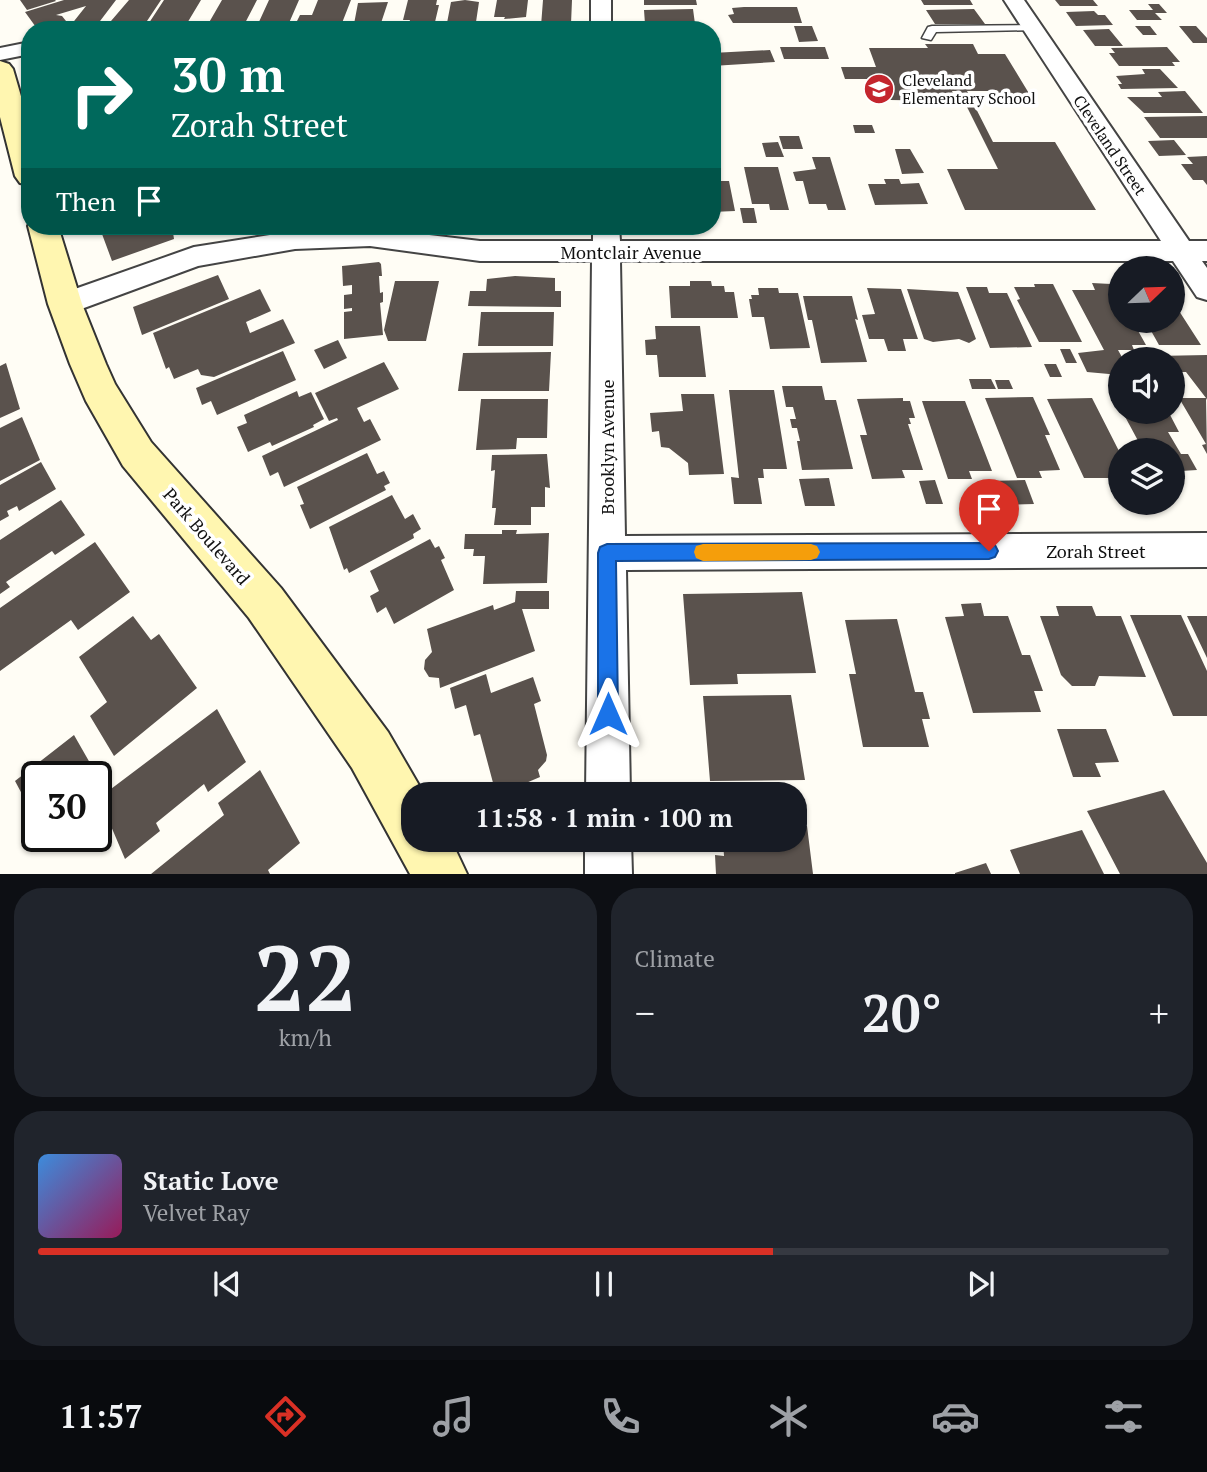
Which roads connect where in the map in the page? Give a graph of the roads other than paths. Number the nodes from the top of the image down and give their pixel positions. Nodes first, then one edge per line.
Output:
1 (601, 0) edge
2 (1014, 0) edge
3 (601, 21) edge
4 (1032, 28) junction
5 (927, 37) dead end
6 (21, 50) edge
7 (0, 54) edge
8 (0, 69) edge
9 (21, 144) edge
10 (46, 235) edge
11 (607, 239) edge
12 (1194, 251) edge
13 (1207, 290) edge
14 (65, 304) junction
15 (1207, 550) edge
16 (607, 553) junction
17 (608, 782) edge
18 (401, 805) edge
19 (428, 852) edge
20 (608, 852) edge
21 (440, 873) edge
22 (609, 873) edge

1 - 3 street
2 - 4 street, Cleveland Street
4 - 5 lane
4 - 12 street, Cleveland Street
6 - 7 street
8 - 9 main road
10 - 14 main road, Park Boulevard
11 - 12 street, Montclair Avenue
11 - 14 street, Montclair Avenue
11 - 16 street, Brooklyn Avenue
12 - 13 street, Cleveland Street
14 - 18 main road, Park Boulevard
15 - 16 street, Zorah Street
16 - 17 street, Brooklyn Avenue
19 - 21 main road
20 - 22 street

